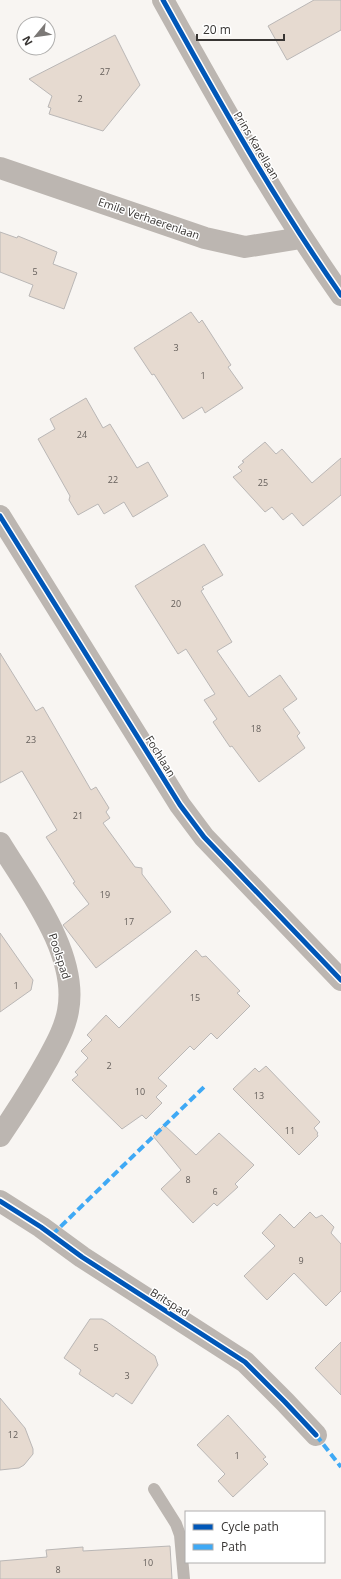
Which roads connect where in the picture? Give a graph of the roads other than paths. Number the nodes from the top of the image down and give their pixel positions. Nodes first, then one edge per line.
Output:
1 (163, 0) edge
2 (0, 168) edge
3 (301, 238) junction
4 (341, 295) edge
5 (0, 516) edge
6 (0, 843) edge
7 (341, 980) edge
8 (0, 1136) edge
9 (0, 1201) edge
10 (316, 1435) dead end
11 (154, 1489) dead end
12 (184, 1579) edge

1 - 3 street, Prins Karellaan
2 - 3 street, Emile Verhaerenlaan
3 - 4 street, Prins Karellaan
5 - 7 street, Fochlaan
6 - 8 street, Poolspad
9 - 10 street, Britspad
11 - 12 lane

